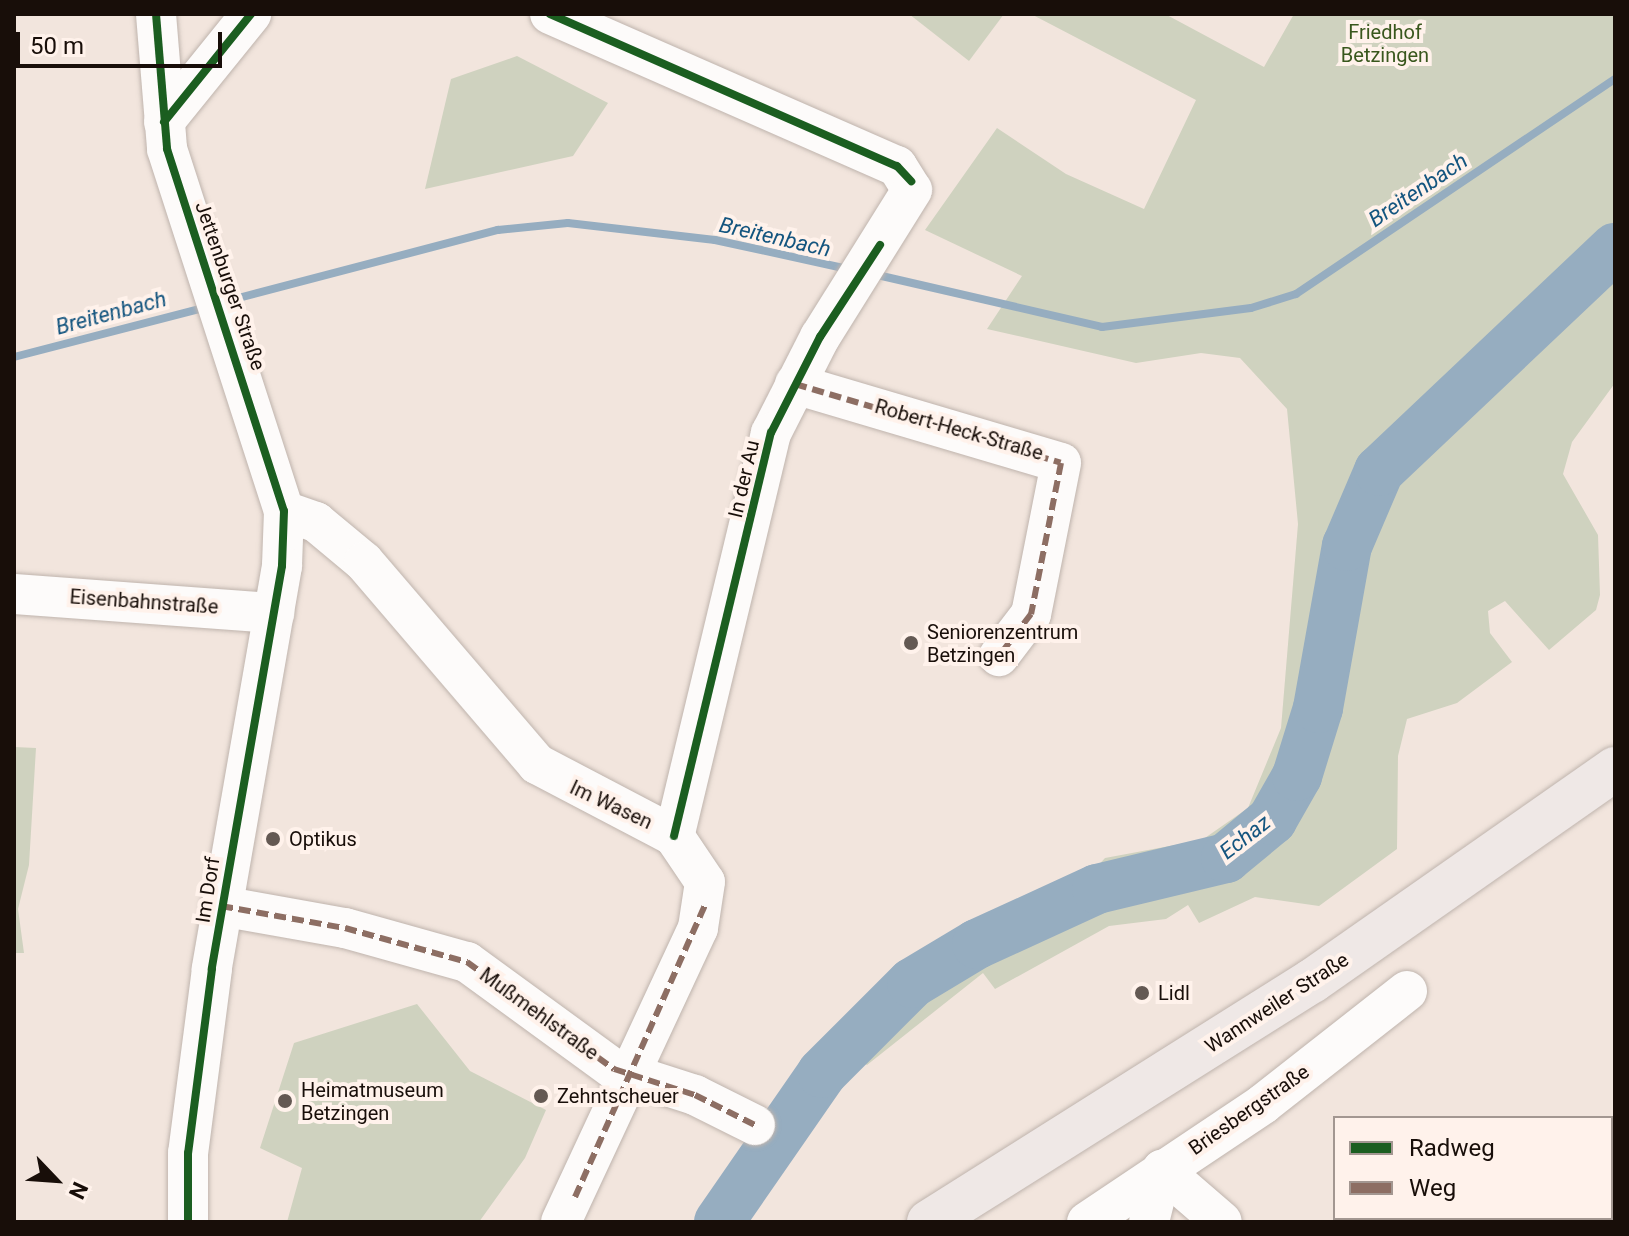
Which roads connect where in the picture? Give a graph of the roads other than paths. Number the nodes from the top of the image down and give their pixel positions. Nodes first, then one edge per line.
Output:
1 (251, 14) edge
2 (550, 14) edge
3 (154, 15) edge
4 (164, 122) junction
5 (795, 384) junction
6 (284, 511) junction
7 (282, 566) joint
8 (14, 594) edge
9 (274, 613) junction
10 (999, 656) dead end
11 (1615, 769) edge
12 (674, 836) junction
13 (221, 906) junction
14 (1407, 991) dead end
15 (630, 1076) junction
16 (755, 1125) dead end
17 (1162, 1170) junction
18 (188, 1222) edge
19 (561, 1222) edge
20 (929, 1222) edge
21 (1087, 1222) edge
22 (1149, 1222) edge
23 (1222, 1222) edge

1 - 4 street
2 - 5 street, In der Au
3 - 4 street, Jettenburger Straße
4 - 6 street, Jettenburger Straße
5 - 10 street, Robert-Heck-Straße
5 - 12 street, In der Au
6 - 7 street, Jettenburger Straße
6 - 12 street, Im Wasen
7 - 9 street, Im Dorf
8 - 9 street, Eisenbahnstraße
9 - 13 street, Im Dorf
11 - 20 main road, Wannweiler Straße
12 - 15 street, Im Wasen
13 - 15 street, Mußmehlstraße
13 - 18 street, Im Dorf
14 - 17 street, Briesbergstraße
15 - 16 street, Mußmehlstraße
15 - 19 street, Im Wasen
17 - 21 street, Briesbergstraße
17 - 22 street
17 - 23 street

